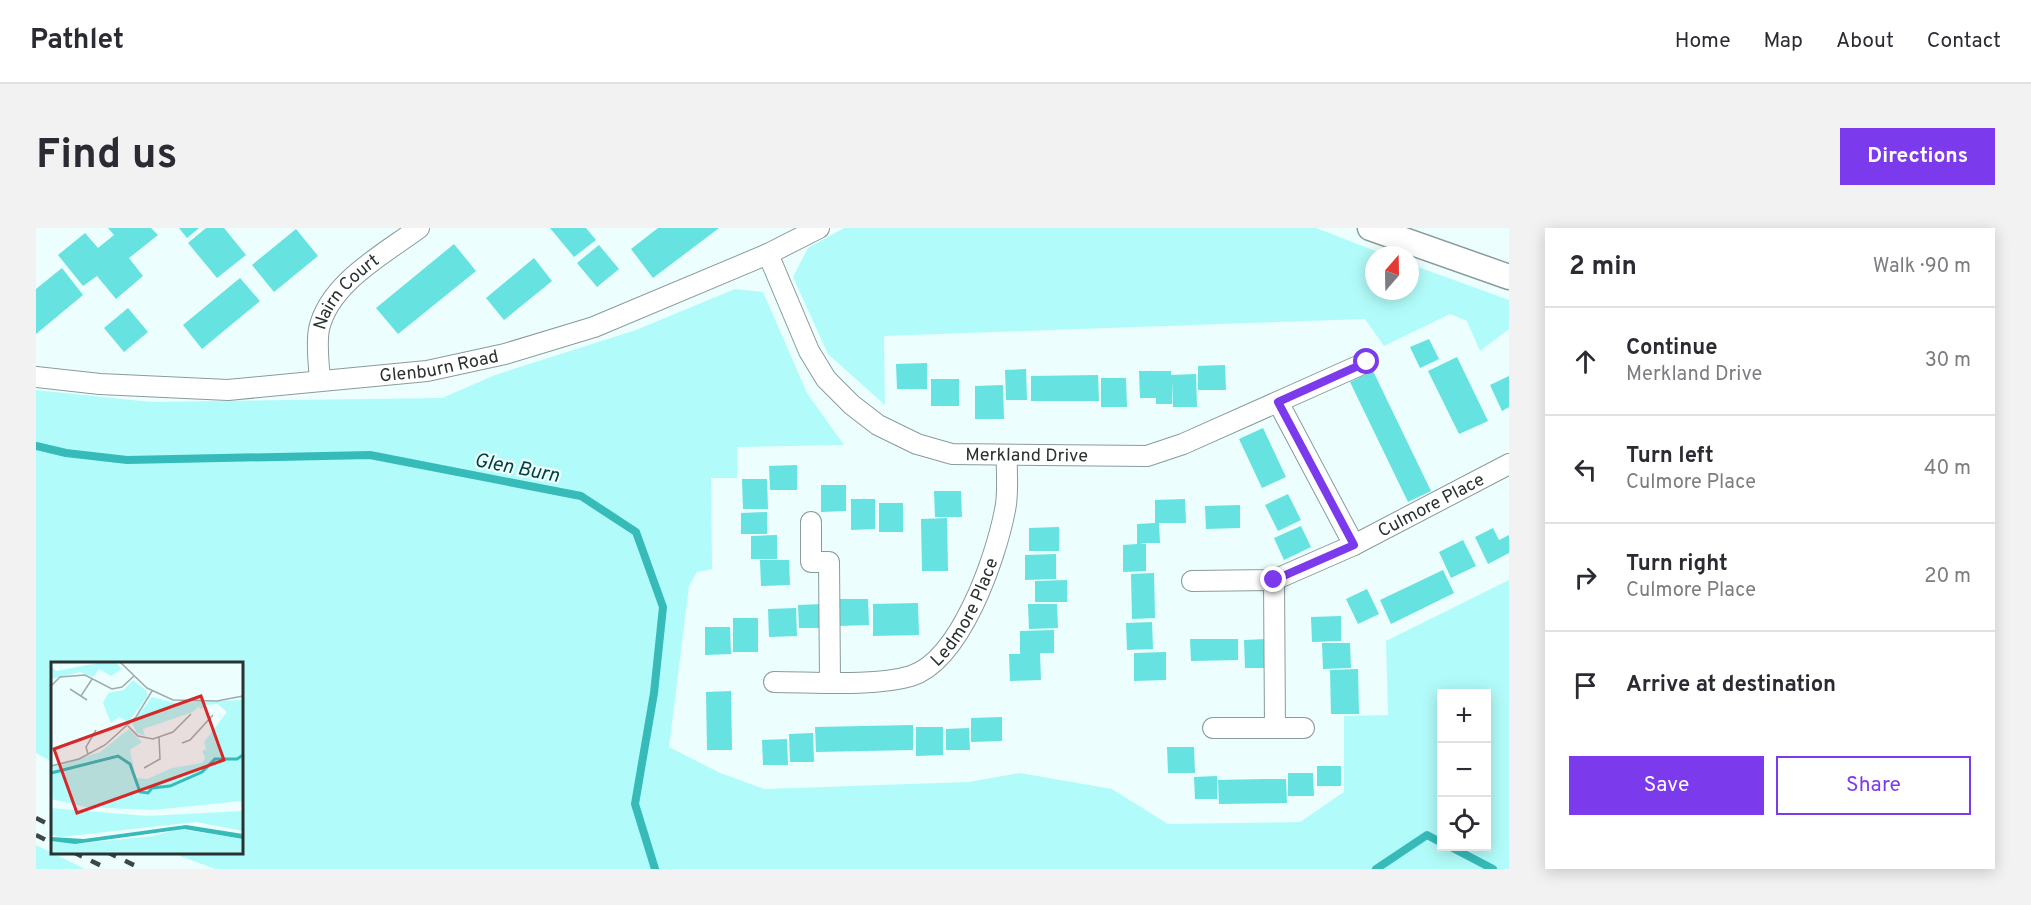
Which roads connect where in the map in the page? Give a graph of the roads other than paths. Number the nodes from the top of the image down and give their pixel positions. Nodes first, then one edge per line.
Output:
1 (419, 228) edge
2 (819, 228) edge
3 (1370, 228) edge
4 (768, 254) junction
5 (1509, 277) edge
6 (1367, 362) dead end
7 (36, 377) edge
8 (320, 381) junction
9 (1278, 402) junction
10 (1007, 455) junction
11 (1509, 464) edge
12 (811, 522) dead end
13 (1354, 545) junction
14 (1192, 580) dead end
15 (1274, 580) junction
16 (830, 681) junction
17 (774, 682) dead end
18 (1213, 728) dead end
19 (1275, 728) junction
20 (1304, 728) dead end

1 - 8 street, Nairn Court
2 - 4 street, Glenburn Road
3 - 5 street
4 - 8 street, Glenburn Road
4 - 10 street, Merkland Drive
6 - 9 street, Merkland Drive
7 - 8 street, Glenburn Road
9 - 10 street, Merkland Drive
9 - 13 street
10 - 16 street, Ledmore Place
11 - 13 street, Culmore Place
12 - 16 street
13 - 15 street, Culmore Place
14 - 15 street, Culmore Place
15 - 19 street
16 - 17 street, Ledmore Place
18 - 19 street
19 - 20 street

